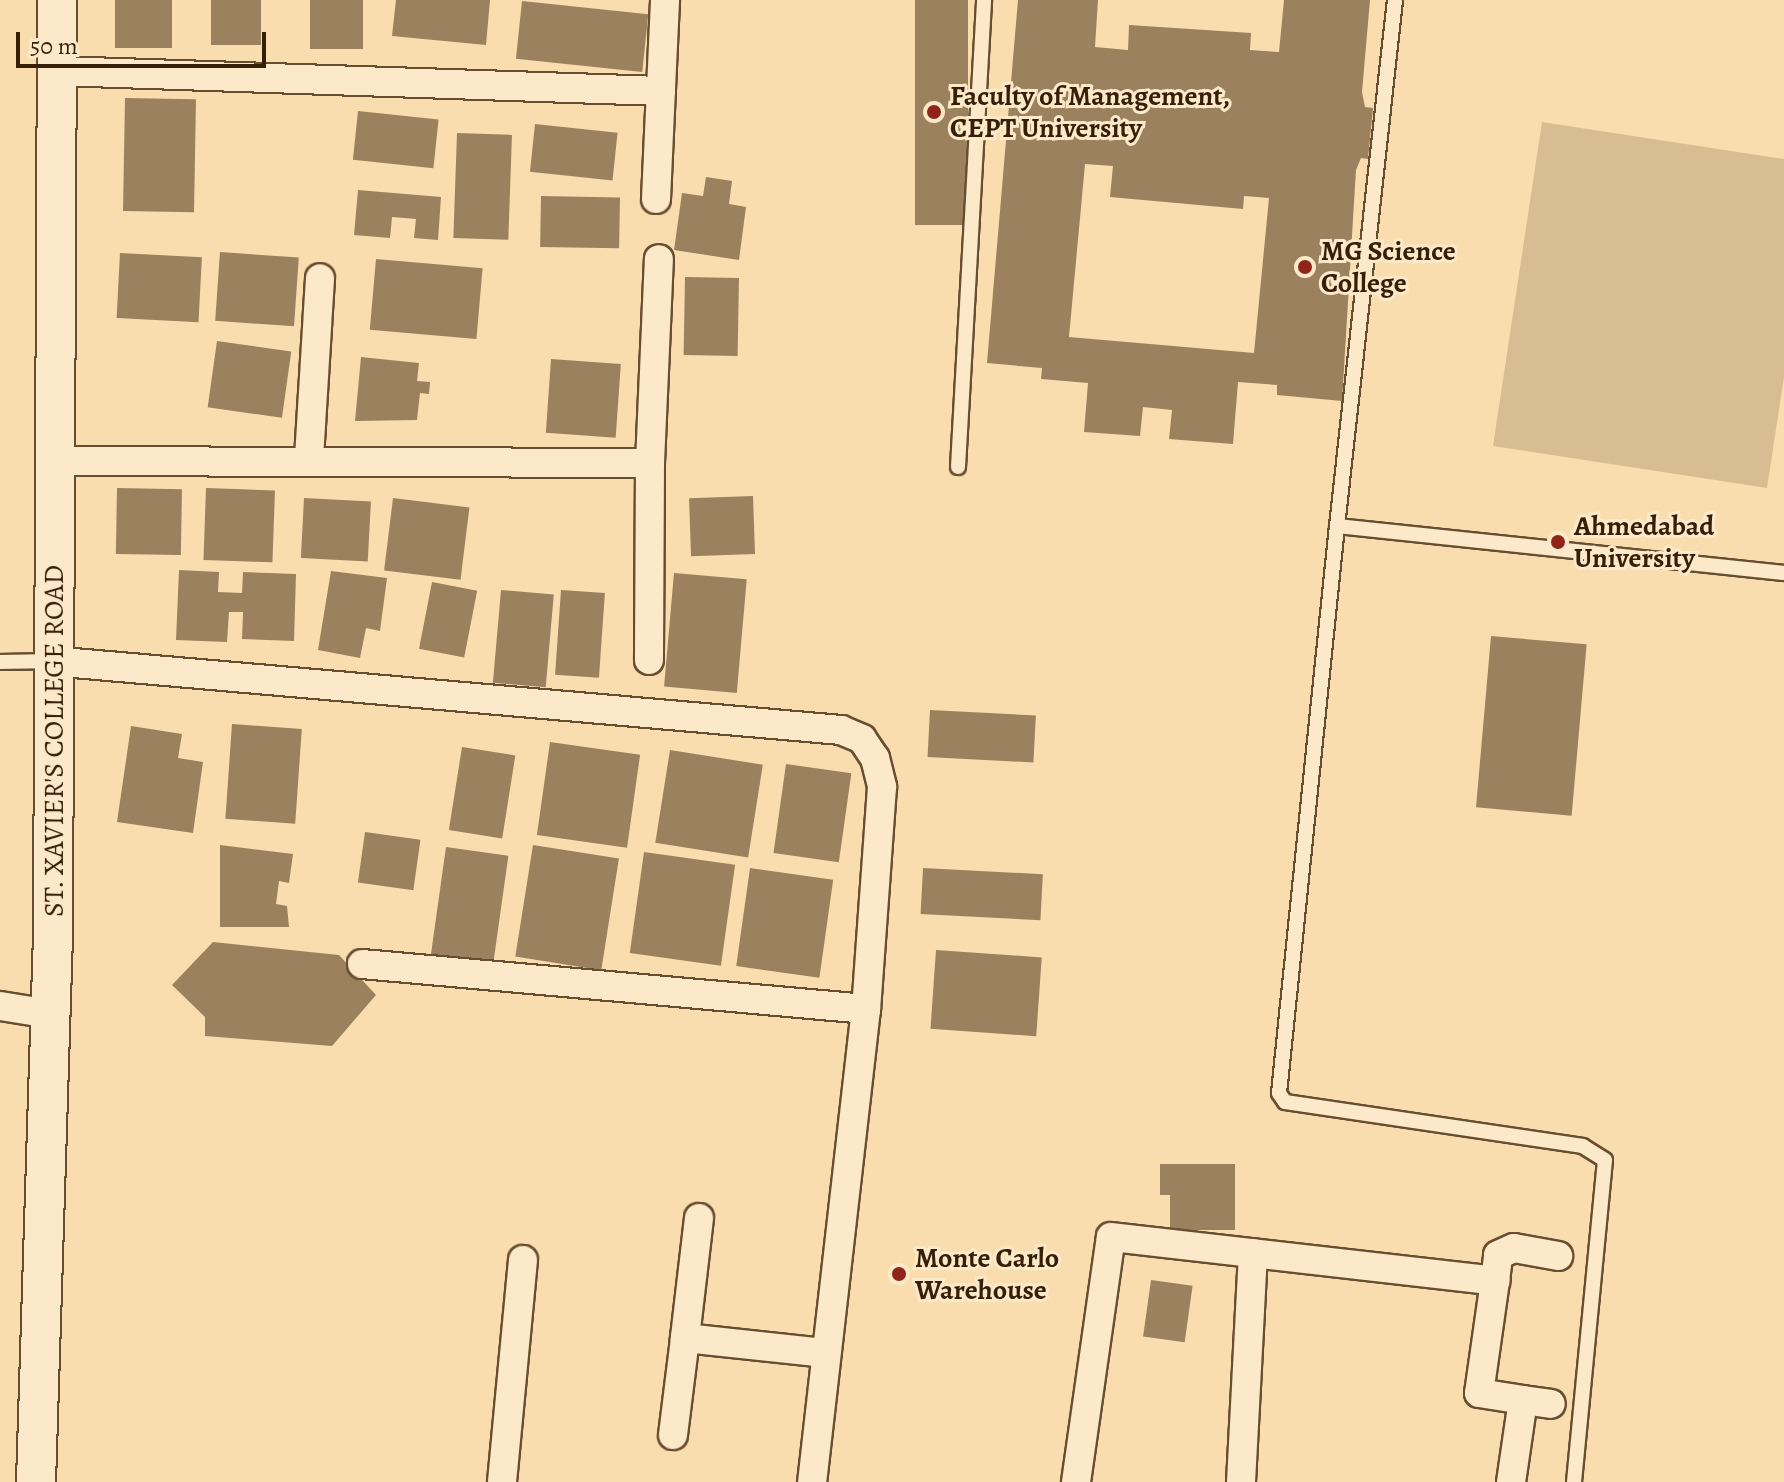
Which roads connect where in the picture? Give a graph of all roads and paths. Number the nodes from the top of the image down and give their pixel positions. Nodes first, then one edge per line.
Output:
1 (57, 0) edge
2 (665, 0) edge
3 (984, 0) edge
4 (1395, 0) edge
5 (58, 71) junction
6 (661, 91) junction
7 (656, 199) dead end
8 (659, 259) dead end
9 (320, 278) dead end
10 (309, 458) junction
11 (57, 461) junction
12 (650, 463) junction
13 (958, 467) dead end
14 (1337, 526) junction
15 (1784, 573) edge
16 (649, 660) dead end
17 (51, 661) junction
18 (0, 662) edge
19 (362, 964) dead end
20 (0, 1006) edge
21 (866, 1009) junction
22 (50, 1014) junction
23 (699, 1218) dead end
24 (1253, 1253) junction
25 (1558, 1256) dead end
26 (523, 1260) dead end
27 (1495, 1281) junction
28 (685, 1338) junction
29 (826, 1353) junction
30 (1523, 1400) junction
31 (1551, 1404) dead end
32 (673, 1435) dead end
33 (36, 1482) edge
34 (502, 1482) edge
35 (812, 1482) edge
36 (1076, 1482) edge
37 (1241, 1482) edge
38 (1511, 1482) edge
39 (1574, 1482) edge

1 - 5 street, ST. XAVIER'S COLLEGE ROAD
2 - 6 street
3 - 13 lane
4 - 14 lane
5 - 6 street
5 - 11 street, ST. XAVIER'S COLLEGE ROAD
6 - 7 street
8 - 12 street
9 - 10 street
10 - 11 street
10 - 12 street
11 - 17 street, ST. XAVIER'S COLLEGE ROAD
12 - 16 street
14 - 15 lane
14 - 39 lane
17 - 18 lane
17 - 21 street
17 - 22 street, ST. XAVIER'S COLLEGE ROAD
19 - 21 street
20 - 22 street
21 - 29 street
22 - 33 street, ST. XAVIER'S COLLEGE ROAD
23 - 28 street
24 - 27 street
24 - 36 street
24 - 37 street
25 - 27 street
26 - 34 street
27 - 30 street
28 - 29 street
28 - 32 street
29 - 35 street
30 - 31 street
30 - 38 street

